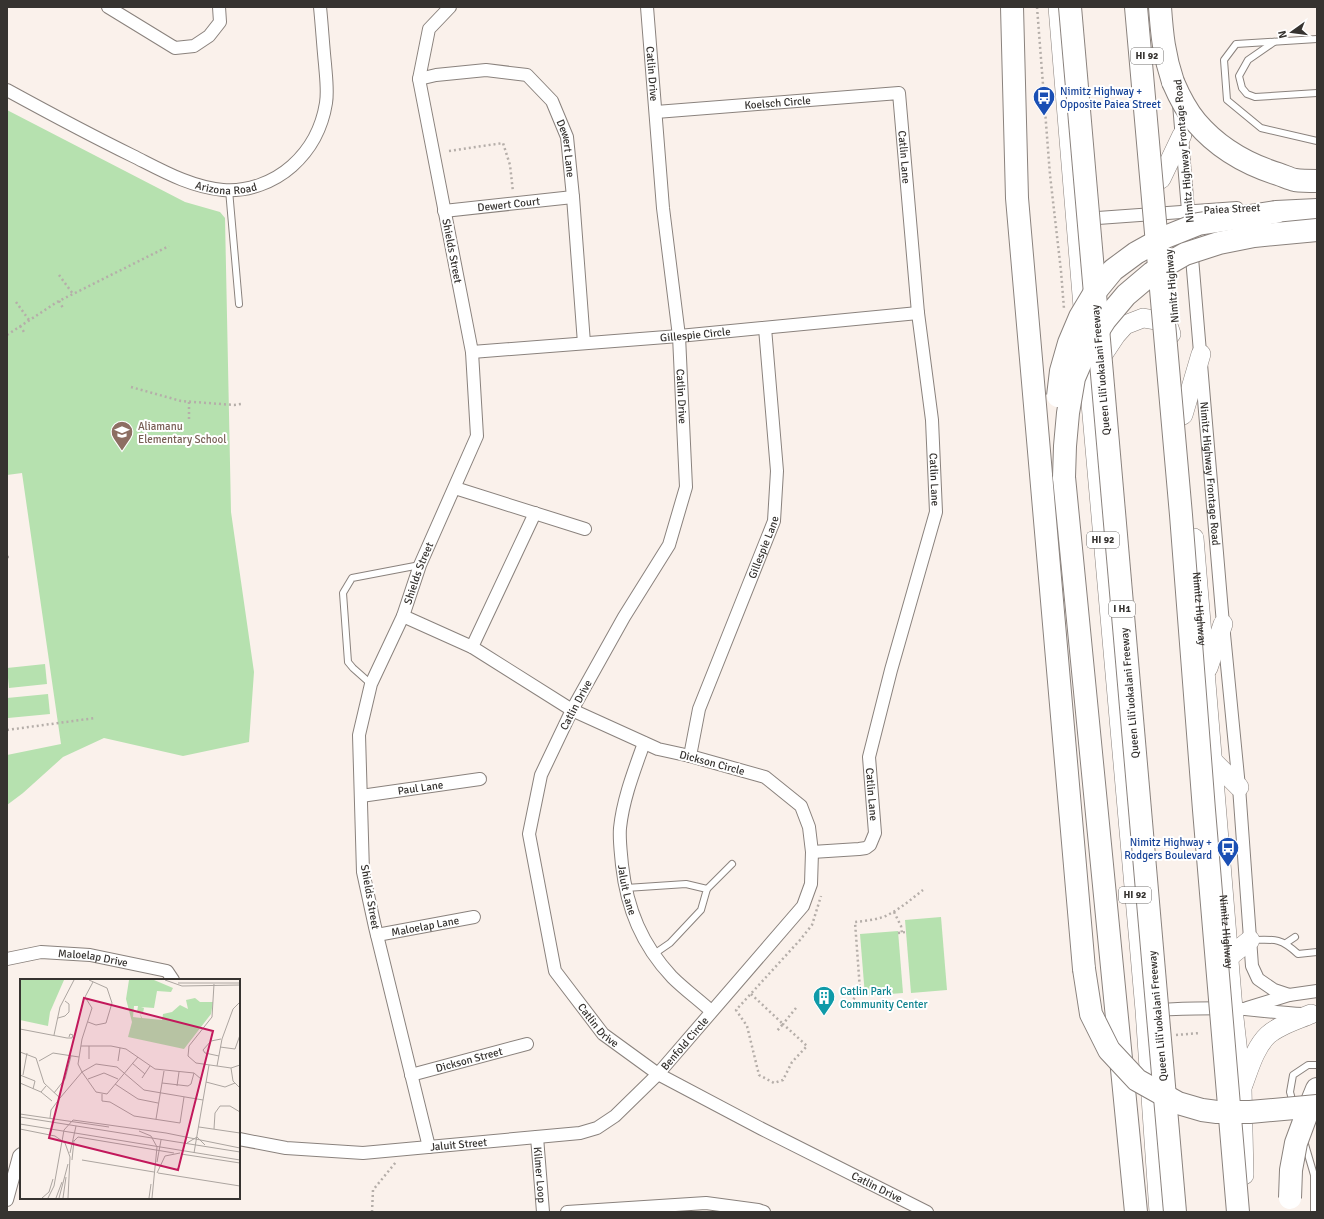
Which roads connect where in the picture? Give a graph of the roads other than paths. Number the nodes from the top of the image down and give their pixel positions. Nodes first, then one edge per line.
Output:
1 (108, 7) edge
2 (219, 7) edge
3 (320, 7) edge
4 (450, 7) edge
5 (647, 7) edge
6 (1012, 7) edge
7 (1058, 7) edge
8 (1070, 7) edge
9 (1136, 7) edge
10 (1143, 7) edge
11 (1160, 7) edge
12 (1170, 7) edge
13 (1317, 39) edge
14 (1274, 42) junction
15 (419, 79) junction
16 (7, 90) edge
17 (899, 93) joint
18 (1317, 93) edge
19 (656, 112) junction
20 (1182, 135) junction
21 (1317, 141) edge
22 (1161, 179) junction
23 (1317, 181) edge
24 (229, 190) junction
25 (573, 197) junction
26 (1317, 204) edge
27 (1317, 210) edge
28 (444, 211) junction
29 (1189, 211) junction
30 (1165, 213) junction
31 (1075, 219) junction
32 (1317, 230) edge
33 (239, 304) dead end
34 (918, 313) junction
35 (765, 328) junction
36 (679, 336) junction
37 (584, 343) junction
38 (472, 352) junction
39 (1177, 352) junction
40 (1201, 354) junction
41 (1090, 384) junction
42 (1183, 415) junction
43 (1064, 477) junction
44 (455, 488) junction
45 (535, 513) junction
46 (585, 529) dead end
47 (420, 565) junction
48 (403, 616) junction
49 (1223, 624) junction
50 (472, 647) junction
51 (1206, 675) junction
52 (371, 684) junction
53 (572, 710) junction
54 (644, 743) junction
55 (690, 756) junction
56 (1213, 761) junction
57 (480, 779) dead end
58 (1239, 787) junction
59 (361, 796) junction
60 (812, 852) junction
61 (732, 864) dead end
62 (626, 888) junction
63 (707, 888) junction
64 (474, 917) dead end
65 (377, 935) junction
66 (1295, 937) dead end
67 (1250, 940) junction
68 (1286, 943) junction
69 (1317, 952) edge
70 (654, 954) junction
71 (1229, 956) junction
72 (7, 959) edge
73 (173, 979) edge
74 (1317, 990) edge
75 (1289, 995) junction
76 (1238, 1009) junction
77 (1145, 1010) junction
78 (711, 1011) junction
79 (1314, 1014) edge
80 (528, 1044) dead end
81 (1317, 1065) edge
82 (658, 1074) junction
83 (411, 1075) junction
84 (1242, 1089) junction
85 (1317, 1089) edge
86 (1307, 1113) edge
87 (537, 1137) junction
88 (240, 1139) edge
89 (429, 1147) junction
90 (20, 1155) edge
91 (7, 1200) edge
92 (1243, 1209) edge
93 (543, 1212) edge
94 (567, 1212) edge
95 (764, 1212) edge
96 (927, 1212) edge
97 (1136, 1212) edge
98 (1159, 1212) edge
99 (1175, 1212) edge
100 (1290, 1212) edge
101 (1314, 1212) edge

1 - 2 street
3 - 24 street, Arizona Road
4 - 15 street, Shields Street
5 - 19 street, Catlin Drive
6 - 86 highway, bridge
7 - 31 main road, HI 92
8 - 99 highway, Queen Liliʻuokalani Freeway / I H1, bridge
9 - 92 highway, bridge
10 - 22 main road, Nimitz Highway / HI 92
11 - 23 highway, bridge
12 - 20 street, Nimitz Highway Frontage Road
13 - 14 lane
14 - 18 lane
14 - 21 lane
15 - 25 street, Dewert Lane
15 - 28 street, Shields Street
16 - 24 street, Arizona Road
17 - 19 street, Koelsch Circle
17 - 34 street, Catlin Lane
19 - 36 street, Catlin Drive
20 - 22 main road
20 - 29 street, Nimitz Highway Frontage Road
22 - 30 main road, Nimitz Highway / HI 92
24 - 33 lane
25 - 28 street, Dewert Court
25 - 37 street, Dewert Lane
26 - 29 street, Paiea Street
27 - 43 highway, bridge
28 - 38 street, Shields Street
29 - 30 street, Paiea Street
29 - 40 street, Nimitz Highway Frontage Road
30 - 31 street, Paiea Street
30 - 39 main road, Nimitz Highway / HI 92
31 - 41 main road, HI 92
32 - 43 highway, bridge
34 - 35 street, Gillespie Circle
34 - 60 street, Catlin Lane
35 - 36 street, Gillespie Circle
35 - 55 street, Gillespie Lane
36 - 37 street, Gillespie Circle
36 - 53 street, Catlin Drive
37 - 38 street, Gillespie Circle
38 - 44 street, Shields Street
39 - 41 main road
39 - 42 main road, Nimitz Highway / HI 92
40 - 42 main road
40 - 49 street, Nimitz Highway Frontage Road
41 - 77 main road, HI 92
42 - 51 main road, Nimitz Highway / HI 92
43 - 97 highway, bridge
44 - 45 street
44 - 47 street, Shields Street
45 - 46 street
45 - 50 street
47 - 48 street, Shields Street
47 - 52 lane
48 - 50 street, Dickson Circle
48 - 52 street, Shields Street
49 - 51 main road
49 - 58 street, Nimitz Highway Frontage Road
50 - 53 street, Dickson Circle
51 - 56 main road, Nimitz Highway / HI 92
52 - 59 street, Shields Street
53 - 54 street, Dickson Circle
53 - 82 street, Catlin Drive
54 - 55 street, Dickson Circle
54 - 62 street, Jaluit Lane
55 - 60 street, Dickson Circle
56 - 58 main road
56 - 71 main road, Nimitz Highway / HI 92
57 - 59 street, Paul Lane
58 - 67 street, Nimitz Highway Frontage Road
59 - 65 street, Shields Street
60 - 78 street, Dickson Circle
61 - 63 lane
62 - 63 lane
62 - 70 street, Jaluit Lane
63 - 70 lane
64 - 65 street, Maloelap Lane
65 - 83 street, Shields Street
66 - 68 lane
67 - 68 lane
67 - 71 main road
67 - 75 street, Nimitz Highway Frontage Road
68 - 69 lane
70 - 78 street, Jaluit Lane
71 - 76 main road, Nimitz Highway / HI 92
72 - 73 street, Maloelap Drive
74 - 75 street
75 - 76 street
76 - 77 street
76 - 79 street
76 - 84 main road, Nimitz Highway / HI 92
77 - 98 main road, HI 92
78 - 82 street, Benfold Circle
79 - 84 main road
80 - 83 street, Dickson Street
81 - 86 lane
82 - 87 street, Jaluit Street
82 - 96 street, Catlin Drive
83 - 89 street, Shields Street
84 - 92 main road, Nimitz Highway / HI 92
85 - 86 highway
86 - 100 highway, bridge
86 - 101 lane
87 - 89 street, Jaluit Street
87 - 93 street, Kilmer Loop
88 - 89 street, Jaluit Street
90 - 91 street
94 - 95 street

